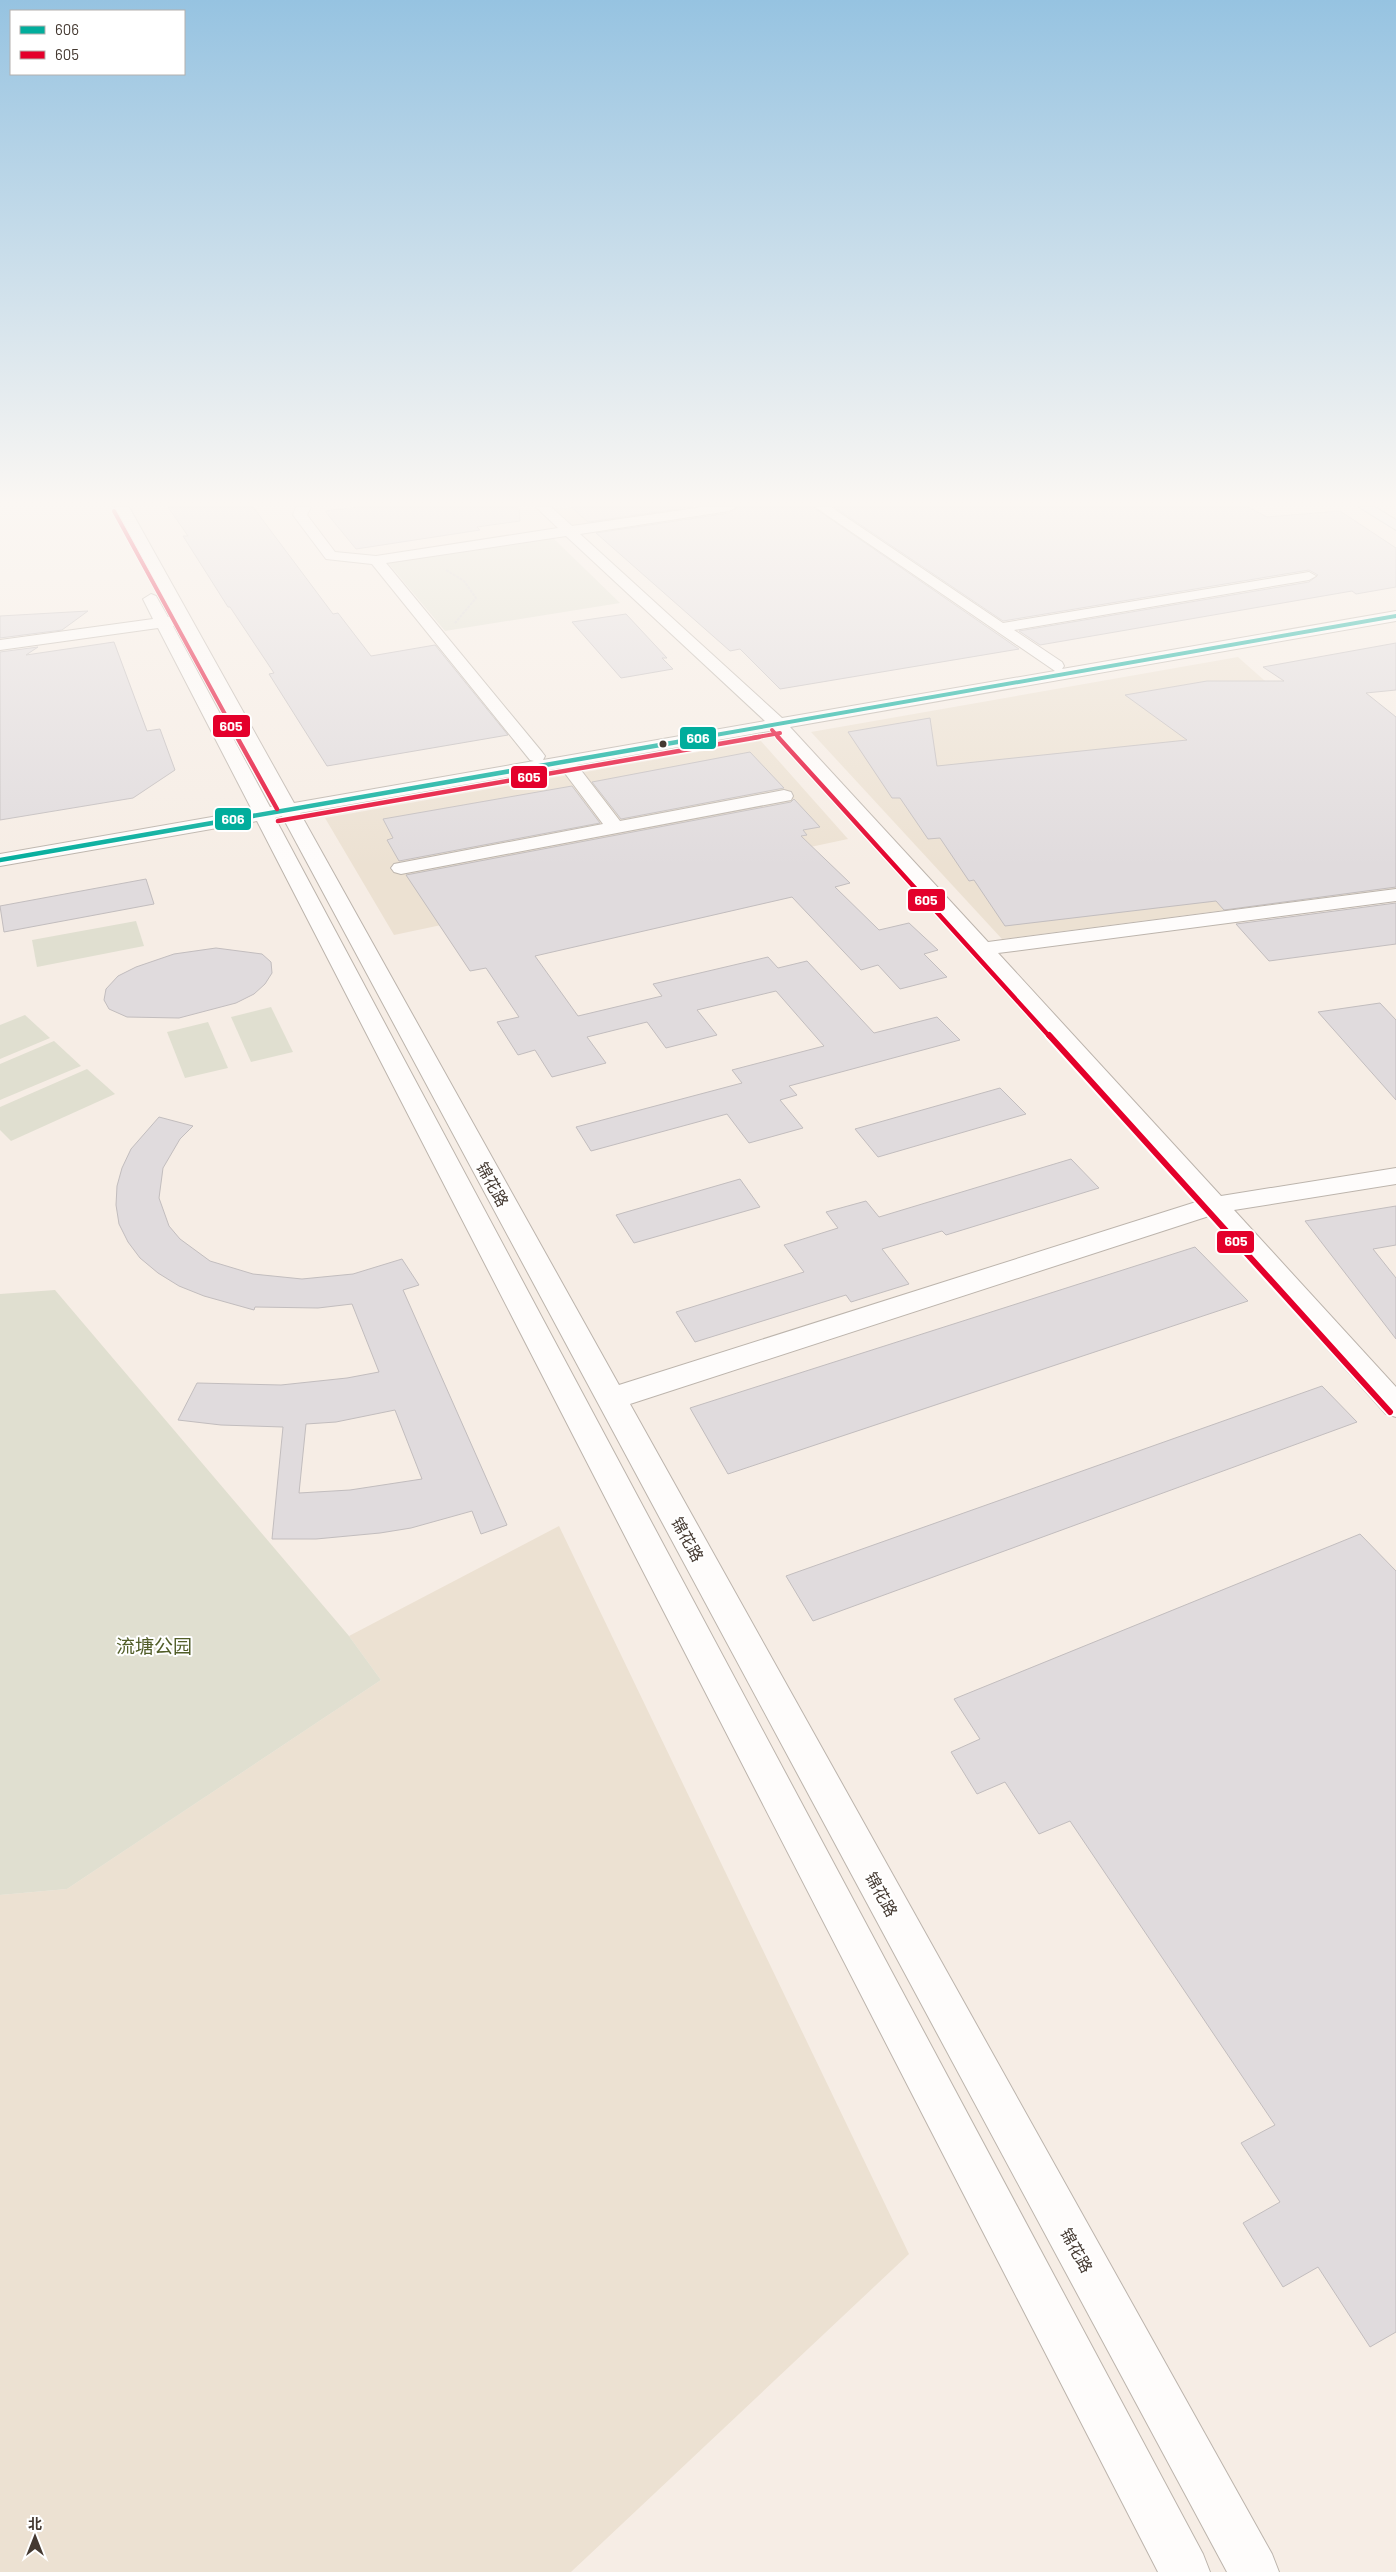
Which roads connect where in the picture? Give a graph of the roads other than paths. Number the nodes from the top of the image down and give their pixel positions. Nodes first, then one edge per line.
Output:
1 (130, 627) edge
2 (177, 627) edge
3 (431, 627) edge
4 (673, 627) edge
5 (1006, 627) edge
6 (1281, 627) edge
7 (1330, 627) edge
8 (1000, 628) joint
9 (0, 645) edge
10 (1056, 666) junction
11 (774, 720) junction
12 (536, 756) junction
13 (565, 761) junction
14 (784, 796) dead end
15 (273, 807) junction
16 (615, 827) junction
17 (0, 848) edge
18 (0, 860) edge
19 (401, 868) dead end
20 (1396, 895) edge
21 (982, 949) junction
22 (1396, 1176) edge
23 (1215, 1206) junction
24 (611, 1399) junction
25 (1396, 1406) edge
26 (1185, 2572) edge
27 (1254, 2572) edge

1 - 9 street
2 - 15 street, 锦花路
3 - 12 street
4 - 11 street
5 - 8 street
6 - 10 street
7 - 11 street
8 - 10 street
10 - 11 street
11 - 12 street
11 - 13 street
11 - 21 street
12 - 15 street
13 - 15 street
13 - 16 street
14 - 16 street
15 - 17 street
15 - 18 street
15 - 24 street, 锦花路
15 - 26 street, 锦花路
16 - 19 street
20 - 21 street
21 - 23 street
22 - 23 street
23 - 24 street
23 - 25 street
24 - 27 street, 锦花路

